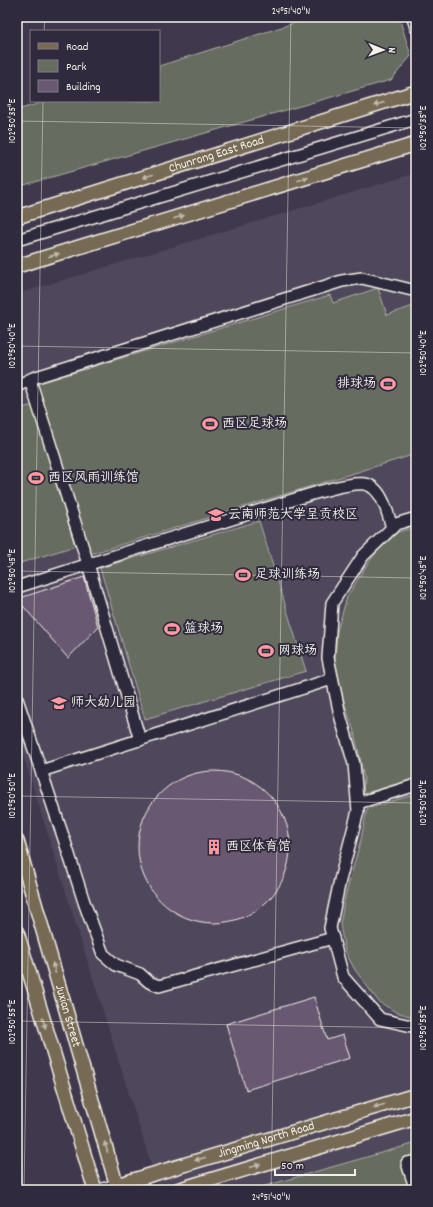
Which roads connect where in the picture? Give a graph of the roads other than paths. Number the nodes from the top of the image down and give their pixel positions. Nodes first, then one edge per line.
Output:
1 (413, 17) edge
2 (416, 28) edge
3 (416, 92) edge
4 (416, 119) edge
5 (416, 144) edge
6 (17, 217) edge
7 (17, 240) edge
8 (17, 266) edge
9 (416, 290) edge
10 (30, 380) junction
11 (17, 386) edge
12 (416, 518) edge
13 (392, 528) junction
14 (88, 564) junction
15 (17, 587) edge
16 (332, 679) junction
17 (17, 699) edge
18 (140, 740) junction
19 (41, 771) junction
20 (416, 785) edge
21 (358, 803) junction
22 (17, 841) edge
23 (17, 932) edge
24 (333, 938) junction
25 (416, 1027) edge
26 (416, 1095) edge
27 (416, 1118) edge
28 (416, 1161) edge
29 (117, 1187) edge
30 (95, 1190) edge
31 (99, 1190) edge
32 (177, 1190) edge
33 (416, 1190) edge

1 - 2 street
3 -> 6 main road, Chunrong East Road
4 - 7 street
8 -> 5 main road
9 - 10 street
10 - 11 street
10 - 14 street
12 - 13 street
13 - 14 street
13 - 16 street
14 - 15 street
14 - 18 street
16 - 18 street
16 - 21 street
17 - 19 street
18 - 19 street
19 - 24 street
20 - 21 street
21 - 24 street
29 -> 22 main road, Juxian Street
23 -> 30 main road, Juxian Street
24 - 25 street
26 -> 29 main road, Jingming North Road
32 -> 27 main road, Jingming North Road
28 - 33 street
29 - 31 street

